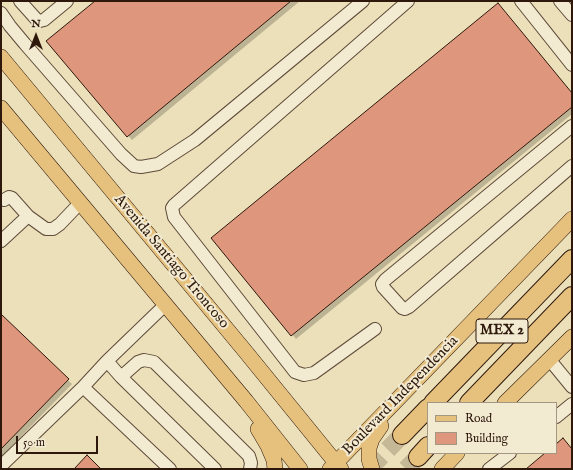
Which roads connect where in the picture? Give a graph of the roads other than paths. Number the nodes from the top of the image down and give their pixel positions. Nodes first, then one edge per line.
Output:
1 (20, 1) edge
2 (67, 1) edge
3 (363, 1) edge
4 (408, 1) edge
5 (521, 1) edge
6 (560, 1) edge
7 (1, 13) edge
8 (572, 15) edge
9 (1, 57) edge
10 (572, 65) edge
11 (1, 108) edge
12 (572, 126) edge
13 (572, 166) edge
14 (2, 200) edge
15 (80, 203) junction
16 (28, 216) junction
17 (572, 219) edge
18 (2, 239) edge
19 (572, 259) edge
20 (572, 296) edge
21 (166, 305) junction
22 (375, 329) dead end
23 (572, 337) edge
24 (549, 359) junction
25 (107, 361) junction
26 (121, 377) junction
27 (84, 387) junction
28 (572, 387) edge
29 (246, 401) junction
30 (434, 402) edge
31 (470, 402) edge
32 (506, 402) edge
33 (572, 404) edge
34 (427, 409) edge
35 (385, 414) junction
36 (557, 416) edge
37 (402, 435) tunnel mouth
38 (509, 454) edge
39 (1, 466) edge
40 (335, 467) edge
41 (170, 469) edge
42 (215, 469) edge
43 (250, 469) edge
44 (275, 469) edge
45 (300, 469) edge
46 (372, 469) edge
47 (489, 469) edge

1 - 2 lane
3 - 7 lane
4 - 22 lane
5 - 10 lane
6 - 8 lane
9 - 40 main road, Avenida Santiago Troncoso
11 - 15 main road, Avenida Santiago Troncoso
12 - 13 lane
14 - 16 lane
15 - 16 lane
15 - 21 main road, Avenida Santiago Troncoso
16 - 18 lane
17 - 35 main road, Boulevard Independencia / MEX 2
19 - 30 highway, MEX 2
20 - 31 highway, MEX 2
21 - 25 lane
21 - 29 main road, Avenida Santiago Troncoso
23 - 24 main road
24 - 28 lane
24 - 32 main road
25 - 26 lane
25 - 27 lane
26 - 42 lane
26 - 43 lane
27 - 39 lane
27 - 41 lane
29 - 44 main road
29 - 45 main road, Avenida Santiago Troncoso
33 - 36 lane
34 - 37 highway
35 - 40 main road, Boulevard Independencia / MEX 2
35 - 46 main road
38 - 47 lane

